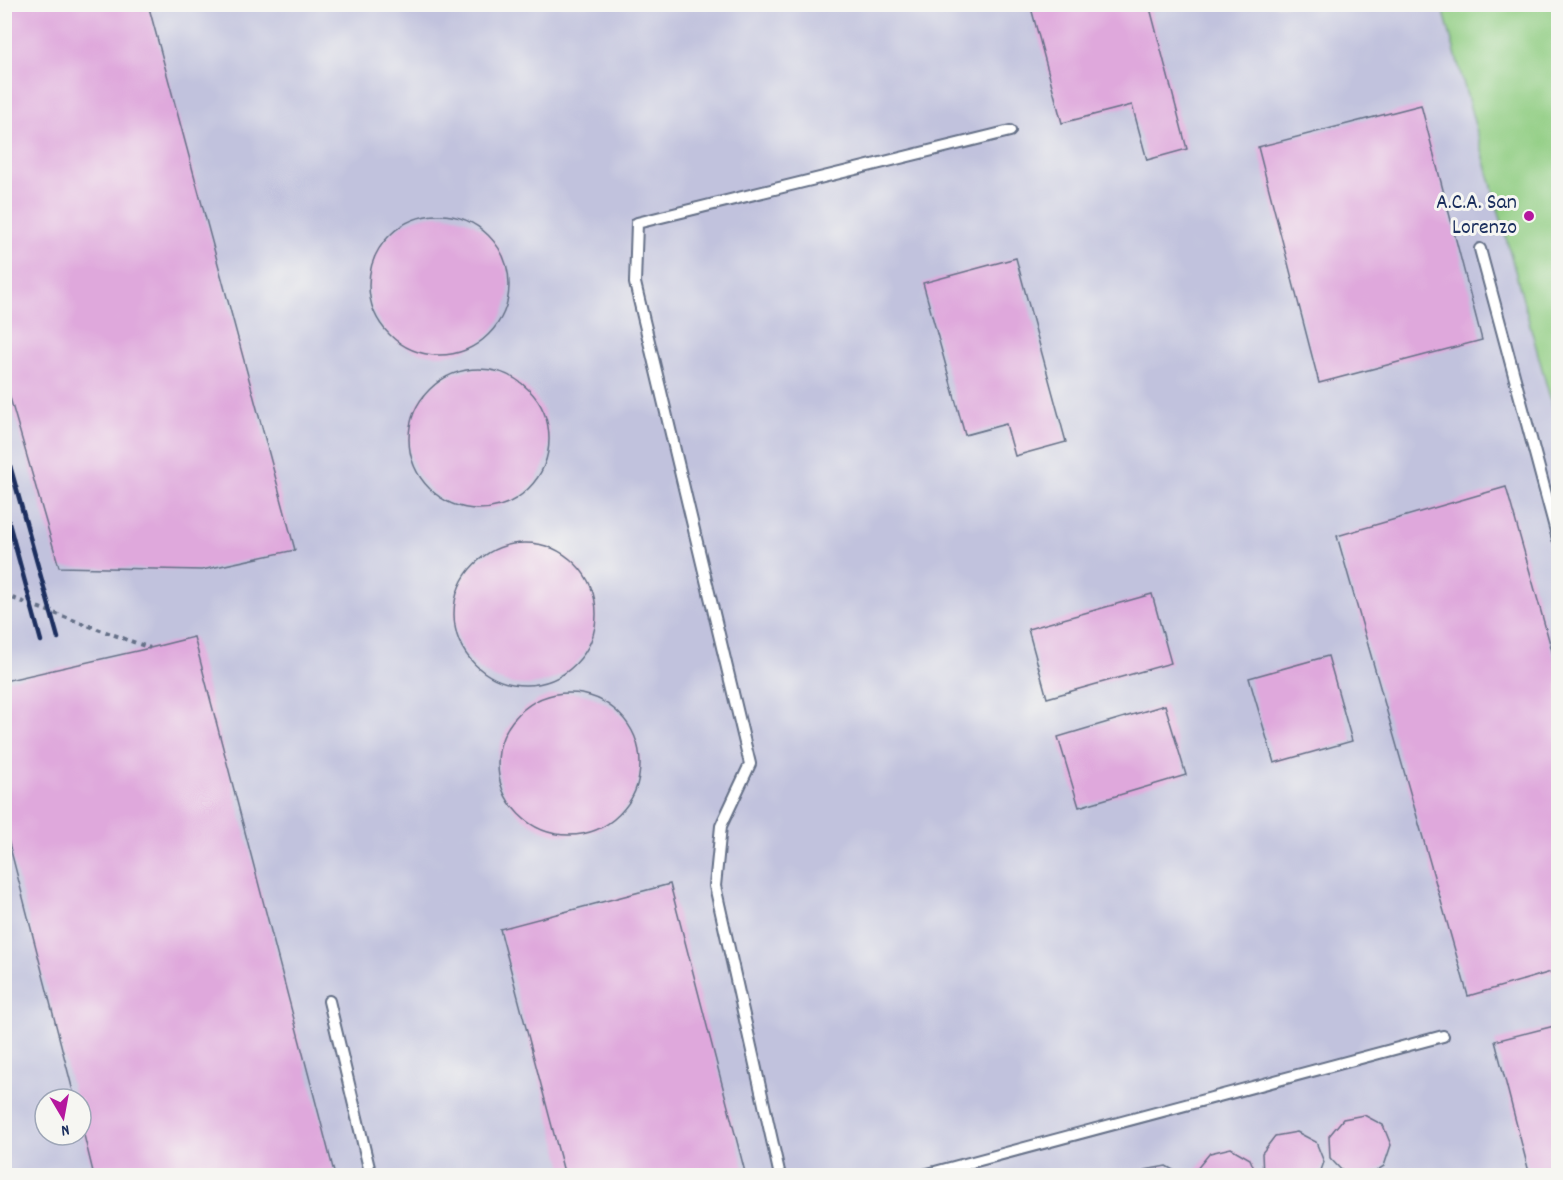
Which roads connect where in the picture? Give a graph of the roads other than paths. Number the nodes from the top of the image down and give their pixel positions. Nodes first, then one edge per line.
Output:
1 (1010, 131) dead end
2 (1480, 249) dead end
3 (1558, 539) edge
4 (329, 1001) dead end
5 (1443, 1036) dead end
6 (371, 1176) edge
7 (780, 1176) edge
8 (920, 1176) edge

1 - 7 lane
2 - 3 lane
4 - 6 lane
5 - 8 lane

